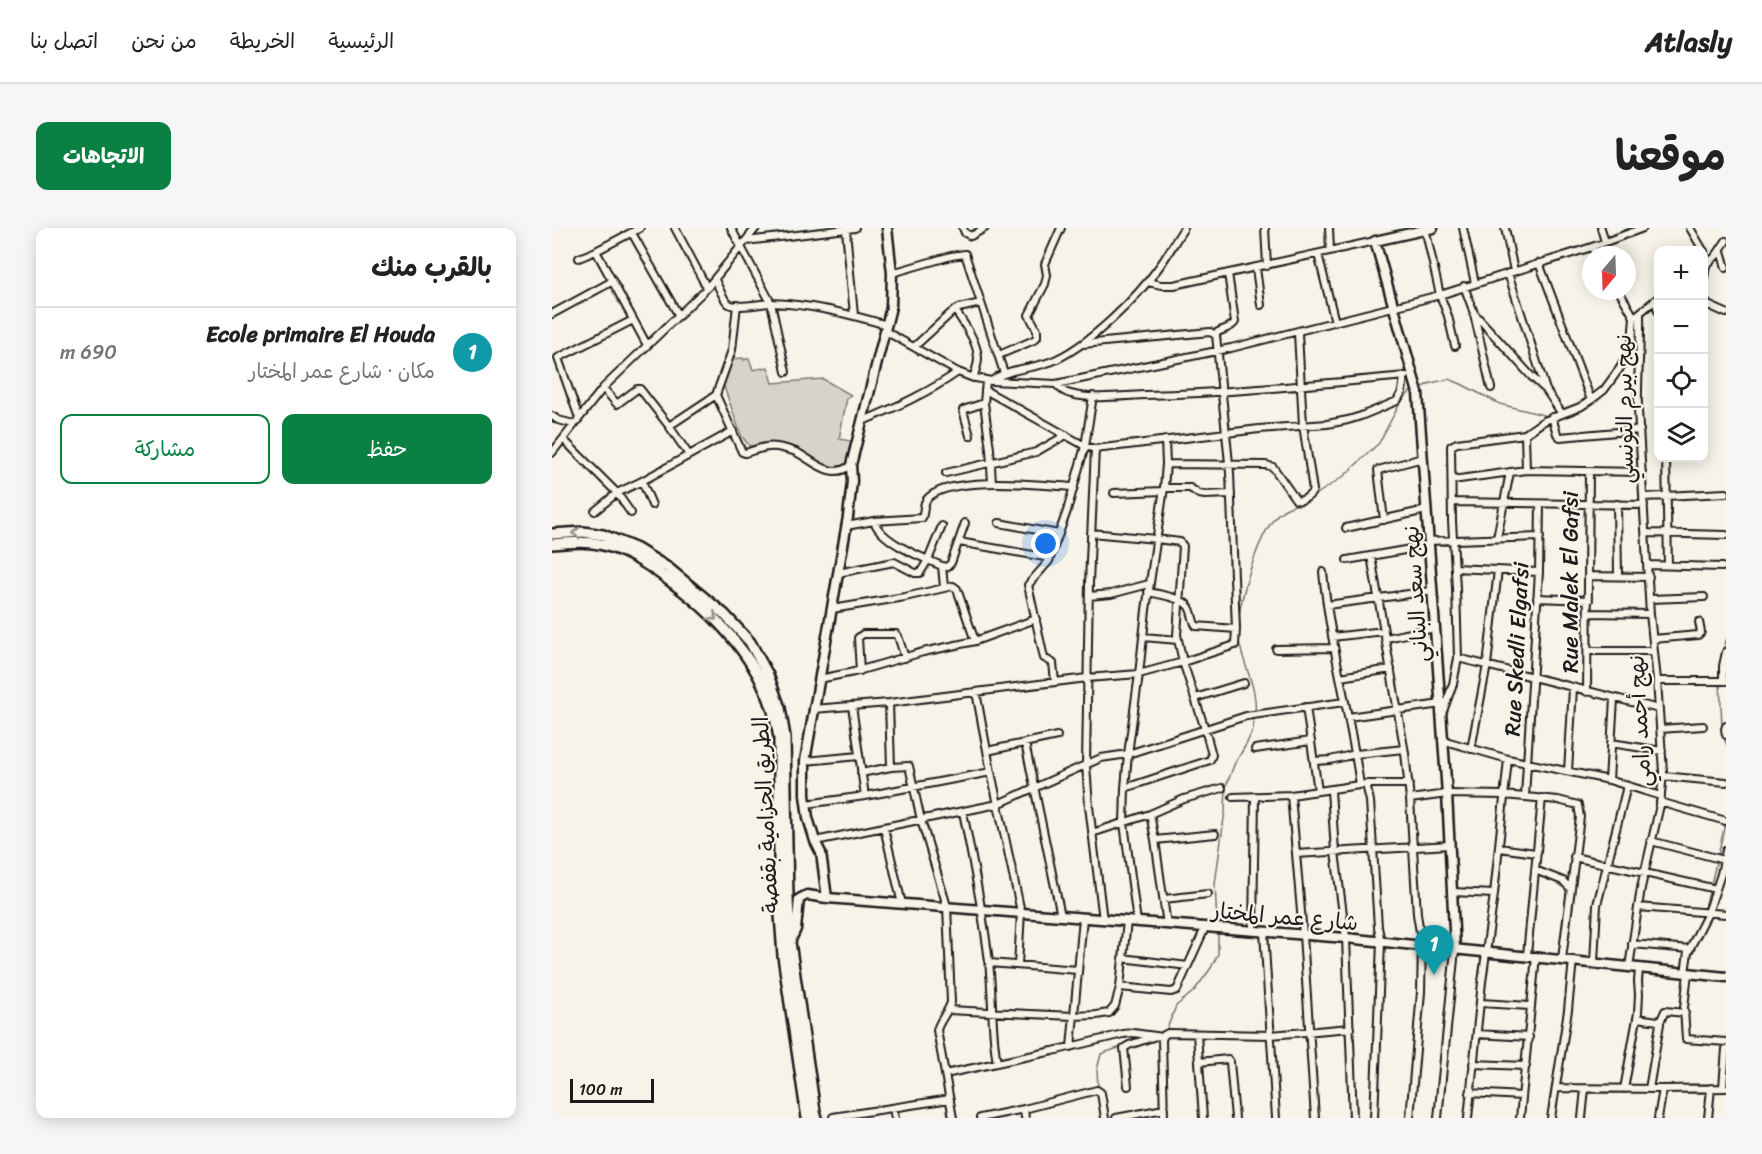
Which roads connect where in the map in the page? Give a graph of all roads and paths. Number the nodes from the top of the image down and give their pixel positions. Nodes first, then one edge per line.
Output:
1 (640, 228) edge
2 (731, 228) edge
3 (756, 228) edge
4 (855, 228) edge
5 (888, 228) edge
6 (963, 228) edge
7 (985, 228) edge
8 (1061, 228) edge
9 (1184, 228) edge
10 (1265, 228) edge
11 (1329, 228) edge
12 (1463, 228) edge
13 (1505, 228) edge
14 (1601, 228) edge
15 (1643, 228) edge
16 (1690, 228) edge
17 (679, 229) edge
18 (1428, 229) edge
19 (846, 230) junction
20 (632, 233) junction
21 (1375, 241) junction
22 (1726, 241) edge
23 (1605, 242) junction
24 (744, 244) junction
25 (1595, 246) edge
26 (1700, 246) edge
27 (1582, 250) edge
28 (596, 251) junction
29 (1330, 251) junction
30 (1720, 251) junction
31 (1318, 254) junction
32 (579, 258) dead end
33 (1539, 263) junction
34 (1708, 263) edge
35 (1267, 266) junction
36 (1256, 268) junction
37 (1726, 268) edge
38 (1511, 272) junction
39 (892, 273) junction
40 (1228, 273) junction
41 (715, 280) junction
42 (611, 282) junction
43 (1148, 282) junction
44 (1475, 283) junction
45 (1464, 286) junction
46 (707, 288) junction
47 (1440, 295) junction
48 (1625, 300) edge
49 (1656, 300) edge
50 (1705, 300) edge
51 (771, 303) junction
52 (981, 303) junction
53 (1261, 304) dead end
54 (737, 305) junction
55 (1393, 306) junction
56 (955, 310) junction
57 (1474, 313) junction
58 (1726, 313) edge
59 (552, 314) edge
60 (854, 315) junction
61 (1637, 315) junction
62 (679, 316) junction
63 (633, 321) junction
64 (1335, 322) junction
65 (886, 328) junction
66 (1298, 333) junction
67 (1215, 334) junction
68 (1083, 344) junction
69 (647, 345) junction
70 (1455, 346) dead end
71 (914, 347) junction
72 (1218, 351) junction
73 (999, 355) junction
74 (786, 372) dead end
75 (958, 372) junction
76 (1004, 374) junction
77 (973, 378) junction
78 (1410, 378) junction
79 (988, 381) junction
80 (1056, 384) junction
81 (1300, 386) junction
82 (603, 388) junction
83 (1491, 388) dead end
84 (985, 390) junction
85 (1546, 390) junction
86 (1222, 391) junction
87 (716, 395) junction
88 (1093, 396) junction
89 (1591, 400) junction
90 (984, 403) junction
91 (1562, 414) junction
92 (579, 417) junction
93 (1552, 417) junction
94 (554, 419) edge
95 (863, 422) junction
96 (574, 424) junction
97 (1303, 425) junction
98 (669, 426) junction
99 (1640, 430) junction
100 (733, 431) junction
101 (1226, 433) junction
102 (1525, 434) junction
103 (1066, 435) junction
104 (970, 436) dead end
105 (563, 439) junction
106 (1165, 440) junction
107 (552, 445) edge
108 (1085, 446) junction
109 (1095, 449) junction
110 (552, 453) edge
111 (689, 455) junction
112 (1423, 458) junction
113 (991, 462) junction
114 (1666, 462) edge
115 (1229, 464) junction
116 (851, 465) junction
117 (1166, 465) junction
118 (1526, 470) junction
119 (1510, 472) junction
120 (1589, 472) junction
121 (1642, 472) junction
122 (946, 473) dead end
123 (1452, 480) junction
124 (642, 481) junction
125 (992, 483) junction
126 (1074, 487) junction
127 (1164, 489) junction
128 (617, 493) junction
129 (1114, 493) dead end
130 (1726, 493) edge
131 (1231, 494) junction
132 (1666, 496) junction
133 (1644, 497) junction
134 (1453, 502) junction
135 (1504, 503) junction
136 (1540, 504) junction
137 (1617, 504) junction
138 (652, 505) dead end
139 (1589, 505) junction
140 (1644, 506) junction
141 (1426, 510) junction
142 (595, 511) dead end
143 (631, 513) dead end
144 (1383, 520) junction
145 (874, 521) junction
146 (965, 523) dead end
147 (999, 523) dead end
148 (846, 526) junction
149 (942, 526) dead end
150 (1346, 528) dead end
151 (1091, 533) junction
152 (1646, 533) junction
153 (1668, 533) junction
154 (552, 534) edge
155 (1059, 534) junction
156 (1726, 535) edge
157 (1540, 537) junction
158 (1497, 538) junction
159 (1156, 539) junction
160 (1454, 540) junction
161 (960, 542) junction
162 (552, 544) edge
163 (1428, 544) junction
164 (1371, 556) junction
165 (1050, 558) junction
166 (928, 560) junction
167 (1347, 560) dead end
168 (1648, 565) junction
169 (1668, 565) junction
170 (942, 566) junction
171 (1722, 567) dead end
172 (1455, 568) junction
173 (1498, 570) junction
174 (1323, 572) dead end
175 (1539, 572) junction
176 (838, 573) junction
177 (1589, 576) junction
178 (1618, 576) junction
179 (1649, 577) junction
180 (1149, 584) junction
181 (944, 587) junction
182 (1431, 591) junction
183 (1148, 592) junction
184 (1089, 596) junction
185 (1704, 597) dead end
186 (1537, 598) junction
187 (1379, 599) junction
188 (1589, 600) junction
189 (1650, 600) junction
190 (1180, 601) junction
191 (1327, 605) junction
192 (832, 609) junction
193 (1589, 613) junction
194 (1650, 614) junction
195 (1036, 619) junction
196 (1699, 622) dead end
197 (1435, 628) junction
198 (1236, 629) junction
199 (1385, 634) junction
200 (1143, 637) junction
201 (1332, 637) junction
202 (1653, 639) junction
203 (1178, 640) junction
204 (975, 641) junction
205 (1334, 648) junction
206 (1276, 649) dead end
207 (1589, 651) junction
208 (1654, 651) junction
209 (1726, 652) edge
210 (905, 658) junction
211 (1458, 658) junction
212 (1183, 662) junction
213 (1487, 665) junction
214 (1391, 669) junction
215 (860, 671) junction
216 (1139, 674) junction
217 (1340, 677) junction
218 (1532, 677) junction
219 (1087, 678) junction
220 (819, 679) junction
221 (1657, 681) junction
222 (1724, 681) edge
223 (1055, 682) junction
224 (1244, 683) dead end
225 (1573, 688) junction
226 (976, 692) junction
227 (1587, 692) junction
228 (1195, 698) junction
229 (1614, 699) junction
230 (1344, 702) junction
231 (889, 703) junction
232 (1441, 704) junction
233 (852, 706) junction
234 (1306, 706) junction
235 (813, 709) junction
236 (1398, 710) junction
237 (1659, 710) junction
238 (1441, 715) junction
239 (1348, 717) junction
240 (1703, 726) dead end
241 (1726, 726) edge
242 (1205, 729) junction
243 (1660, 729) junction
244 (1726, 735) edge
245 (1057, 736) dead end
246 (1442, 740) junction
247 (1311, 741) junction
248 (1025, 743) junction
249 (1611, 743) junction
250 (1255, 749) dead end
251 (1404, 749) junction
252 (1471, 749) junction
253 (987, 751) junction
254 (1662, 751) junction
255 (1128, 753) junction
256 (1356, 754) junction
257 (859, 756) junction
258 (1508, 759) junction
259 (805, 761) junction
260 (1315, 761) junction
261 (1527, 763) junction
262 (1086, 765) junction
263 (891, 767) junction
264 (1568, 771) junction
265 (991, 772) junction
266 (861, 773) junction
267 (1663, 776) junction
268 (1609, 780) junction
269 (1726, 782) edge
270 (1409, 784) junction
271 (1363, 785) junction
272 (914, 786) junction
273 (1627, 786) junction
274 (1035, 788) junction
275 (1125, 788) junction
276 (1222, 789) dead end
277 (1330, 790) junction
278 (1318, 791) junction
279 (1447, 794) junction
280 (1291, 795) junction
281 (1504, 795) junction
282 (866, 796) junction
283 (1524, 796) junction
284 (1233, 797) dead end
285 (1255, 797) junction
286 (1542, 798) junction
287 (1410, 799) junction
288 (1661, 799) junction
289 (806, 804) junction
290 (998, 804) junction
291 (963, 812) junction
292 (1150, 814) junction
293 (921, 820) junction
294 (1726, 821) edge
295 (1124, 823) junction
296 (884, 828) junction
297 (1092, 833) junction
298 (1215, 834) dead end
299 (1155, 840) junction
300 (815, 841) junction
301 (1651, 841) junction
302 (1450, 845) junction
303 (1412, 847) junction
304 (1373, 848) junction
305 (1498, 848) junction
306 (1726, 850) edge
307 (1335, 852) junction
308 (1536, 853) junction
309 (1296, 854) junction
310 (1574, 857) junction
311 (1724, 860) junction
312 (1606, 865) junction
313 (1535, 870) junction
314 (1644, 873) junction
315 (1570, 888) junction
316 (1716, 889) junction
317 (1453, 892) junction
318 (1208, 894) dead end
319 (1494, 894) junction
320 (827, 898) junction
321 (1164, 899) junction
322 (902, 904) junction
323 (947, 906) junction
324 (1638, 907) junction
325 (982, 909) junction
326 (1021, 912) junction
327 (1708, 913) junction
328 (1726, 914) edge
329 (1061, 916) junction
330 (1083, 918) junction
331 (1103, 920) junction
332 (1127, 921) junction
333 (1137, 922) junction
334 (1167, 925) junction
335 (1214, 928) junction
336 (1253, 931) junction
337 (1264, 932) junction
338 (1303, 935) junction
339 (1346, 938) junction
340 (790, 942) junction
341 (1381, 942) junction
342 (1632, 944) junction
343 (1422, 945) junction
344 (1455, 949) junction
345 (1690, 949) junction
346 (1486, 951) junction
347 (1531, 956) junction
348 (1122, 958) junction
349 (1562, 959) junction
350 (1573, 960) junction
351 (1594, 962) junction
352 (989, 963) junction
353 (1018, 965) junction
354 (1188, 966) junction
355 (1629, 967) junction
356 (1640, 969) junction
357 (1078, 970) junction
358 (1686, 973) junction
359 (1726, 977) edge
360 (1120, 987) junction
361 (1481, 1003) junction
362 (1530, 1006) junction
363 (948, 1010) junction
364 (992, 1012) junction
365 (1685, 1013) junction
366 (1073, 1016) junction
367 (1637, 1018) junction
368 (1660, 1022) junction
369 (1350, 1028) junction
370 (1309, 1032) junction
371 (1197, 1034) junction
372 (1477, 1034) junction
373 (1271, 1035) junction
374 (1153, 1036) junction
375 (1162, 1037) junction
376 (1529, 1037) junction
377 (1726, 1042) edge
378 (1071, 1047) junction
379 (1726, 1049) edge
380 (1199, 1062) junction
381 (997, 1063) junction
382 (1473, 1064) junction
383 (1526, 1066) junction
384 (945, 1074) junction
385 (1128, 1086) dead end
386 (1557, 1088) junction
387 (1711, 1088) junction
388 (1725, 1088) edge
389 (1586, 1089) junction
390 (1624, 1089) junction
391 (1649, 1089) junction
392 (1663, 1089) junction
393 (1470, 1093) junction
394 (1522, 1096) junction
395 (950, 1099) junction
396 (893, 1108) junction
397 (1024, 1108) junction
398 (1164, 1109) junction
399 (833, 1117) edge
400 (807, 1118) edge
401 (816, 1118) edge
402 (895, 1118) edge
403 (953, 1118) edge
404 (980, 1118) edge
405 (1025, 1118) edge
406 (1105, 1118) edge
407 (1116, 1118) edge
408 (1164, 1118) edge
409 (1203, 1118) edge
410 (1234, 1118) edge
411 (1276, 1118) edge
412 (1315, 1118) edge
413 (1353, 1118) edge
414 (1374, 1118) edge
415 (1410, 1118) edge
416 (1438, 1118) edge
417 (1468, 1118) edge
418 (1520, 1118) edge
419 (1551, 1118) edge
420 (1582, 1118) edge
421 (1658, 1118) edge
422 (1708, 1118) edge

1 - 20 street
2 - 24 street
3 - 24 street
4 - 19 street
5 - 39 street
6 - 7 street
8 - 73 street
9 - 43 street
10 - 35 street
11 - 29 street
12 - 44 street
13 - 38 street
14 - 23 street
15 - 23 street
16 - 26 street
17 - 46 street
18 - 21 street
18 - 47 street
19 - 24 street
19 - 60 street
20 - 28 street
20 - 62 street
21 - 29 street
21 - 55 street, نهج سعد البناني
22 - 30 street
23 - 25 street
24 - 41 street
24 - 51 street
27 - 33 street
28 - 32 street
28 - 42 street
29 - 31 street
30 - 34 street
30 - 37 street
31 - 35 street
31 - 64 street
33 - 38 street
33 - 89 street
35 - 36 street
36 - 40 street
36 - 53 street
38 - 44 street
38 - 85 street
39 - 52 street
39 - 65 street
40 - 43 street
40 - 67 street
41 - 46 street
41 - 54 street
42 - 59 street
42 - 63 street
43 - 68 street
44 - 45 street
45 - 47 street
45 - 57 street
46 - 62 street
47 - 55 street
47 - 70 street
48 - 61 street
49 - 61 street
50 - 58 street
51 - 54 street
51 - 60 street
51 - 74 street
52 - 56 street
52 - 73 street
54 - 87 street
55 - 64 street
55 - 78 street, نهج سعد البناني
56 - 71 street
56 - 77 street
57 - 83 street
57 - 85 street
60 - 65 street
61 - 89 street
61 - 99 street, نهج بيرم التونسي
62 - 69 street
63 - 69 street
63 - 92 street
64 - 66 street
65 - 71 street
65 - 95 street
66 - 72 street
66 - 81 street
67 - 68 street
67 - 72 street
68 - 76 street
69 - 82 street
71 - 75 street
72 - 80 street
72 - 86 street
73 - 76 street
75 - 77 street
75 - 95 street
76 - 79 street
77 - 79 street
78 - 81 street
78 - 97 street
78 - 112 street, نهج سعد البناني
79 - 80 street
79 - 84 street
80 - 88 street
81 - 86 street
81 - 97 street
82 - 92 street
82 - 98 street
84 - 90 street
84 - 103 street
85 - 91 street
86 - 88 street
86 - 101 street
87 - 98 street
87 - 100 street
88 - 108 street
89 - 91 street
90 - 104 street
90 - 113 street
91 - 93 street
92 - 96 street
93 - 99 street
93 - 102 street
94 - 96 street
95 - 116 street
96 - 105 street
97 - 101 street
97 - 115 street
98 - 111 street
99 - 121 street, نهج بيرم التونسي
100 - 111 street
100 - 116 street
101 - 106 street
101 - 115 street
102 - 118 street
102 - 123 street
103 - 108 street
103 - 113 street
105 - 107 street
105 - 110 street
105 - 128 street
106 - 109 street
106 - 117 street
108 - 109 street
108 - 126 street
109 - 151 street
111 - 124 street
112 - 141 street, نهج سعد البناني
112 - 144 street
113 - 122 street
113 - 125 street
114 - 132 street
115 - 117 street
115 - 131 street
116 - 148 street
117 - 127 street
118 - 119 street
118 - 120 street
119 - 123 street
119 - 135 street
120 - 121 street
120 - 139 street, Rue Malek El Gafsi
121 - 133 street, نهج بيرم التونسي
123 - 134 street
124 - 128 street
124 - 138 street
125 - 126 street
125 - 145 street
126 - 155 street
127 - 129 street
127 - 131 street
127 - 159 street
128 - 142 street
128 - 143 street
130 - 132 street
131 - 198 street
132 - 133 street
132 - 153 street
133 - 140 street, نهج بيرم التونسي
134 - 135 street
134 - 160 street
135 - 136 street
135 - 158 street
136 - 139 street
136 - 157 street, Rue Skedli Elgafsi
137 - 139 street
137 - 140 street
137 - 178 street
139 - 177 street, Rue Malek El Gafsi
140 - 152 street, نهج أحمد رامي
141 - 144 street
141 - 163 street, نهج سعد البناني
144 - 150 street
145 - 148 street
145 - 166 street
146 - 161 street
147 - 155 street
148 - 176 street
149 - 166 street
151 - 159 street
151 - 184 street
152 - 153 street
152 - 168 street, نهج أحمد رامي
153 - 156 street
153 - 169 street
340 -> 154 main road, الطريق الحزامية بقفصة
155 - 165 street
157 - 158 street
157 - 175 street, Rue Skedli Elgafsi
158 - 160 street
159 - 180 street
159 - 190 street
160 - 163 street
160 - 172 street
161 - 165 street
161 - 170 street
162 -> 400 main road, الطريق الحزامية بقفصة
163 - 164 street
163 - 182 street, نهج سعد البناني
164 - 167 street
164 - 187 street
165 - 195 street
166 - 170 street
166 - 176 street
168 - 169 street
168 - 179 street, نهج أحمد رامي
169 - 171 street
170 - 181 street
172 - 173 street
172 - 211 street
173 - 175 street
173 - 213 street
174 - 191 street
175 - 186 street, Rue Skedli Elgafsi
176 - 192 street
177 - 178 street
177 - 188 street, Rue Malek El Gafsi
178 - 179 street
179 - 189 street, نهج أحمد رامي
180 - 183 street
180 - 184 street
181 - 192 street
181 - 204 street
182 - 187 street
182 - 197 street, نهج سعد البناني
183 - 190 street
183 - 200 street
184 - 219 street
185 - 189 street
186 - 188 street
186 - 218 street, Rue Skedli Elgafsi
187 - 191 street
187 - 199 street
188 - 193 street, Rue Malek El Gafsi
189 - 194 street, نهج أحمد رامي
190 - 198 street
190 - 203 street
191 - 201 street
192 - 220 street
193 - 194 street
193 - 207 street, Rue Malek El Gafsi
194 - 202 street, نهج أحمد رامي
195 - 204 street
195 - 223 street
196 - 202 street
197 - 199 street
197 - 232 street, نهج سعد البناني
198 - 212 street
199 - 201 street
199 - 214 street
200 - 203 street
200 - 216 street
201 - 205 street
202 - 208 street, نهج أحمد رامي
203 - 212 street
204 - 210 street
205 - 206 street
205 - 217 street
207 - 208 street
207 - 227 street, Rue Malek El Gafsi
208 - 221 street, نهج أحمد رامي
209 - 222 street
210 - 215 street
210 - 215 street
211 - 213 street
211 - 238 street
212 - 216 street
212 - 228 street
213 - 218 street
213 - 252 street
214 - 217 street
214 - 236 street
215 - 220 street
216 - 219 street
216 - 255 street
217 - 230 street
218 - 225 street
218 - 261 street, Rue Skedli Elgafsi
219 - 223 street
219 - 262 street
220 - 235 street
221 - 222 street
221 - 237 street, نهج أحمد رامي
223 - 226 street
224 - 228 street
225 - 227 street
225 - 264 street
226 - 231 street
226 - 253 street
227 - 229 street
228 - 242 street
229 - 237 street
229 - 249 street
230 - 234 street
230 - 239 street
231 - 233 street
231 - 263 street
232 - 236 street
232 - 238 street, نهج سعد البناني
233 - 235 street
233 - 257 street
234 - 242 street
234 - 247 street
235 - 259 street
236 - 239 street
236 - 251 street
237 - 243 street, نهج أحمد رامي
238 - 246 street, نهج سعد البناني
239 - 256 street
240 - 243 street
241 - 244 street
242 - 255 street
242 - 275 street
243 - 254 street, نهج أحمد رامي
245 - 248 street
246 - 252 street
246 - 279 street, نهج سعد البناني
247 - 250 street
247 - 260 street
248 - 253 street
248 - 274 street
249 - 254 street
249 - 268 street
251 - 256 street
251 - 270 street
252 - 258 street
253 - 265 street
254 - 267 street, نهج أحمد رامي
255 - 262 street
255 - 275 street
256 - 260 street
256 - 271 street
257 - 259 street
257 - 266 street
258 - 261 street
258 - 281 street
259 - 289 street
260 - 278 street
261 - 264 street
261 - 283 street, Rue Skedli Elgafsi
262 - 274 street
262 - 297 street
263 - 266 street
263 - 272 street
264 - 268 street
265 - 272 street
265 - 290 street
266 - 282 street
267 - 269 street
267 - 288 street, نهج أحمد رامي
268 - 273 street
270 - 271 street
270 - 287 street
271 - 277 street
271 - 304 street
272 - 282 street
272 - 293 street
273 - 288 street
273 - 312 street
274 - 290 street
274 - 329 street
275 - 295 street
276 - 292 street
277 - 278 street
277 - 307 street
278 - 280 street
279 - 281 street
279 - 287 street
279 - 302 street, نهج سعد البناني
280 - 285 street
280 - 309 street
281 - 283 street
281 - 305 street
282 - 289 street
283 - 286 street
284 - 285 street
285 - 336 street
286 - 308 street
286 - 310 street
287 - 303 street
288 - 294 street
288 - 301 street, نهج أحمد رامي
289 - 300 street
290 - 291 street
290 - 326 street
291 - 293 street
291 - 325 street
292 - 295 street
292 - 299 street
293 - 296 street
293 - 323 street
295 - 297 street
295 - 333 street
296 - 300 street
296 - 322 street
297 - 331 street
298 - 299 street
299 - 321 street
300 - 320 street
301 - 311 street
301 - 314 street, نهج أحمد رامي
302 - 303 street
302 - 317 street, نهج سعد البناني
303 - 304 street
303 - 343 street
304 - 307 street
304 - 341 street
305 - 308 street
305 - 319 street
306 - 311 street
307 - 309 street
307 - 339 street
308 - 313 street
309 - 338 street
310 - 312 street
310 - 315 street
311 - 316 street
312 - 314 street
312 - 351 street
313 - 315 street
313 - 347 street
314 - 316 street
314 - 324 street, نهج أحمد رامي
315 - 349 street
316 - 327 street
317 - 319 street
317 - 344 street, نهج سعد البناني
318 - 321 street
319 - 346 street
320 - 322 street, شارع عمر المختار
320 - 340 street, شارع عمر المختار
321 - 334 street
322 - 323 street, شارع عمر المختار
323 - 325 street, شارع عمر المختار
323 - 363 street
324 - 327 street
324 - 342 street, نهج أحمد رامي
325 - 326 street, شارع عمر المختار
325 - 352 street
326 - 329 street, شارع عمر المختار
326 - 353 street
327 - 328 street
327 - 345 street
329 - 330 street, شارع عمر المختار
330 - 331 street, شارع عمر المختار
330 - 357 street
331 - 332 street, شارع عمر المختار
332 - 333 street, شارع عمر المختار
332 - 348 street
333 - 334 street, شارع عمر المختار
334 - 335 street, شارع عمر المختار
335 - 336 street, شارع عمر المختار
335 - 354 street
336 - 337 street, شارع عمر المختار
337 - 338 street, شارع عمر المختار
337 - 373 street
338 - 339 street, شارع عمر المختار
338 - 370 street
339 - 341 street, شارع عمر المختار
339 - 369 street
340 - 401 main road, الطريق الحزامية بقفصة
341 - 343 street, شارع عمر المختار
341 - 414 street
342 - 345 street
342 - 355 street, نهج أحمد رامي
343 - 344 street, شارع عمر المختار
343 - 415 street
344 - 346 street, شارع عمر المختار
344 - 416 street
345 - 358 street
346 - 347 street, شارع عمر المختار
346 - 361 street
347 - 349 street, شارع عمر المختار
347 - 362 street
348 - 354 street
348 - 360 street
349 - 350 street, شارع عمر المختار
350 - 351 street, شارع عمر المختار
350 - 386 street
351 - 355 street, شارع عمر المختار
352 - 353 street
352 - 364 street
353 - 357 street
354 - 360 street
355 - 356 street, شارع عمر المختار
356 - 358 street, شارع عمر المختار
356 - 367 street
357 - 366 street
358 - 359 street, شارع عمر المختار
358 - 365 street
360 - 366 street
361 - 362 street
361 - 372 street
362 - 376 street
363 - 364 street
363 - 384 street
364 - 366 street
364 - 381 street
365 - 368 street
365 - 377 street
366 - 378 street
367 - 368 street
367 - 390 street
368 - 391 street
369 - 370 street
369 - 413 street
370 - 373 street
370 - 412 street
371 - 373 street
371 - 375 street
371 - 380 street
372 - 376 street
372 - 382 street
373 - 411 street
374 - 375 street
374 - 378 street
374 - 385 street
375 - 398 street
376 - 383 street
378 - 381 street
379 - 388 street
380 - 409 street
380 - 410 street
381 - 384 street
382 - 383 street
382 - 393 street
383 - 394 street
384 - 395 street
386 - 389 street
386 - 419 street
387 - 388 street
387 - 392 street
387 - 422 street
389 - 390 street
389 - 420 street
390 - 391 street
391 - 392 street
392 - 421 street
393 - 394 street
393 - 417 street
394 - 418 street
395 - 396 street
395 - 403 street
396 - 399 street
396 - 402 street
397 - 404 street
397 - 405 street
397 - 406 street
398 - 407 street
398 - 408 street

